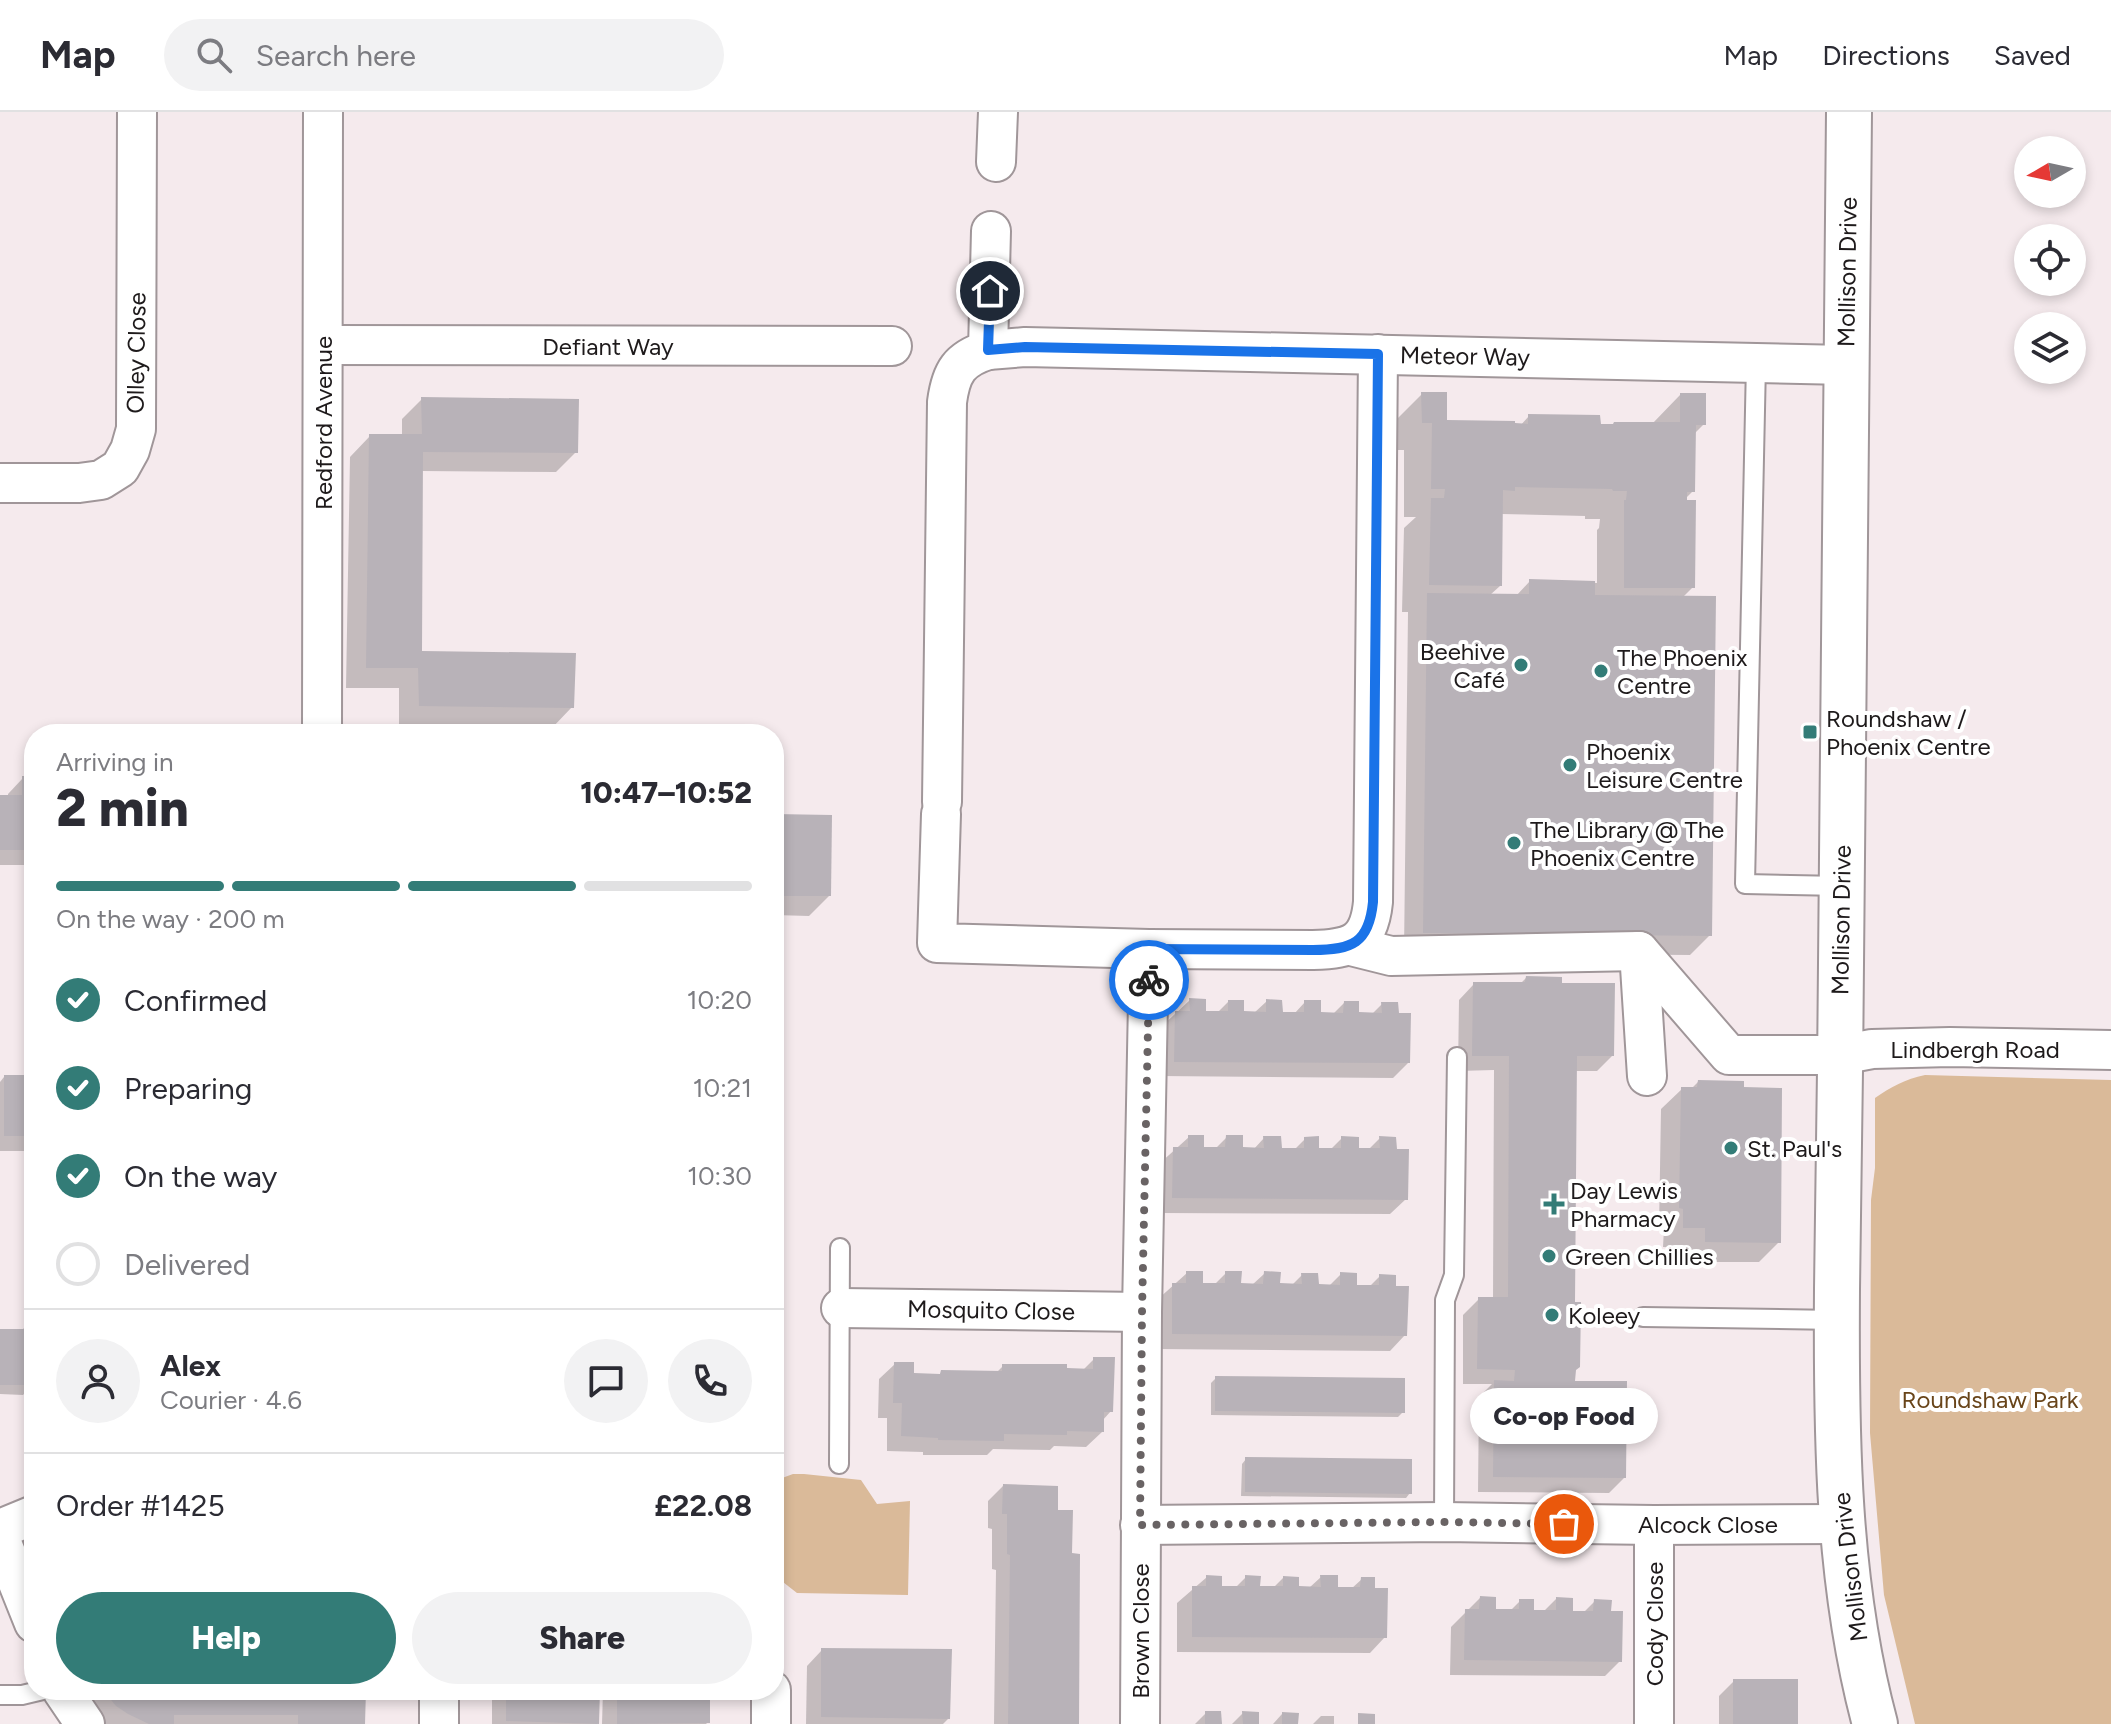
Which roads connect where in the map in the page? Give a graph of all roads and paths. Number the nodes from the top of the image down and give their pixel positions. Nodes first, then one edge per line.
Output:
1 (137, 112) edge
2 (323, 112) edge
3 (998, 112) edge
4 (1849, 112) edge
5 (996, 162) dead end
6 (991, 231) dead end
7 (323, 345) junction
8 (892, 346) dead end
9 (988, 350) junction
10 (1378, 354) junction
11 (1756, 363) junction
12 (1846, 365) junction
13 (0, 483) edge
14 (323, 720) edge
15 (1842, 886) junction
16 (1351, 946) junction
17 (1149, 949) junction
18 (1639, 951) junction
19 (2111, 1050) edge
20 (1840, 1055) junction
21 (1457, 1057) dead end
22 (1647, 1076) dead end
23 (840, 1248) dead end
24 (841, 1308) junction
25 (1142, 1312) junction
26 (1643, 1317) dead end
27 (1837, 1320) junction
28 (839, 1464) dead end
29 (24, 1519) edge
30 (1444, 1522) junction
31 (1843, 1524) junction
32 (1140, 1525) junction
33 (1654, 1525) junction
34 (0, 1529) edge
35 (0, 1538) edge
36 (24, 1598) edge
37 (0, 1695) edge
38 (24, 1695) edge
39 (69, 1700) edge
40 (439, 1700) edge
41 (771, 1700) edge
42 (85, 1724) edge
43 (439, 1724) edge
44 (771, 1724) edge
45 (1140, 1724) edge
46 (1654, 1724) edge
47 (1875, 1724) edge

1 - 13 street, Olley Close
2 - 7 street, Redford Avenue
3 - 5 street
4 - 12 main road, Mollison Drive
6 - 9 street
7 - 8 street, Defiant Way
7 - 14 street, Redford Avenue
9 - 10 street, Meteor Way
9 - 17 street, Meteor Way
10 - 11 street, Meteor Way
10 - 16 street
11 - 12 street, Meteor Way
11 - 15 lane
12 - 15 main road, Mollison Drive
15 - 20 main road, Mollison Drive
16 - 17 street
16 - 18 street
17 - 25 street, Brown Close
18 - 20 street, Lindbergh Road
18 - 22 street
19 - 20 street, Lindbergh Road
20 - 27 main road, Mollison Drive
21 - 30 lane
23 - 24 lane
24 - 25 street, Mosquito Close
24 - 28 lane
25 - 32 street, Brown Close
26 - 27 lane
27 - 31 main road, Mollison Drive
29 - 34 street
30 - 32 street, Alcock Close
30 - 33 street, Alcock Close
31 - 33 street, Alcock Close
31 - 47 main road, Mollison Drive
32 - 45 street, Brown Close
33 - 46 street, Cody Close
35 - 36 street
37 - 38 lane
39 - 42 street
40 - 43 street
41 - 44 street

